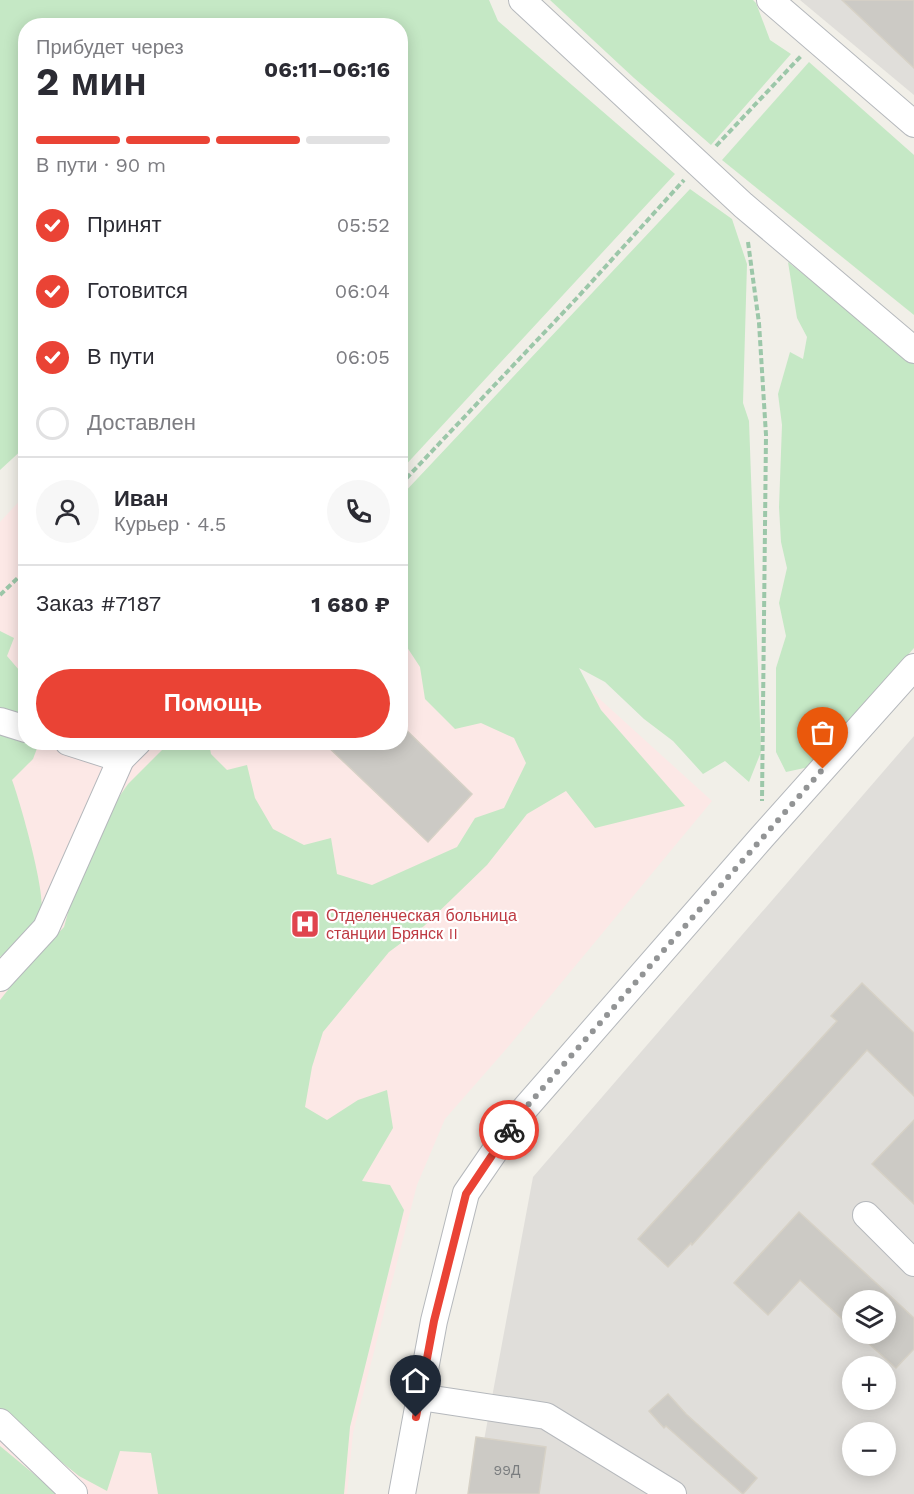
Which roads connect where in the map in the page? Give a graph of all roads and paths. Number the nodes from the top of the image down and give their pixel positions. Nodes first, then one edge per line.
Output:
1 (522, 0) edge
2 (770, 0) edge
3 (816, 40) junction
4 (914, 124) edge
5 (699, 164) junction
6 (744, 205) junction
7 (914, 350) edge
8 (408, 477) edge
9 (18, 578) edge
10 (0, 595) edge
11 (914, 667) edge
12 (0, 721) edge
13 (18, 727) edge
14 (130, 751) edge
15 (762, 837) junction
16 (0, 978) edge
17 (866, 1215) dead end
18 (914, 1263) edge
19 (420, 1397) junction
20 (0, 1422) edge
21 (72, 1494) edge
22 (402, 1494) edge
23 (673, 1494) edge

1 - 5 street
2 - 3 street
3 - 4 street
3 - 5 path
5 - 6 street
5 - 8 path
6 - 7 street
6 - 15 path
9 - 10 path
11 - 15 street
12 - 13 street
14 - 16 street
15 - 19 street
17 - 18 street
19 - 22 street
19 - 23 street
20 - 21 street

